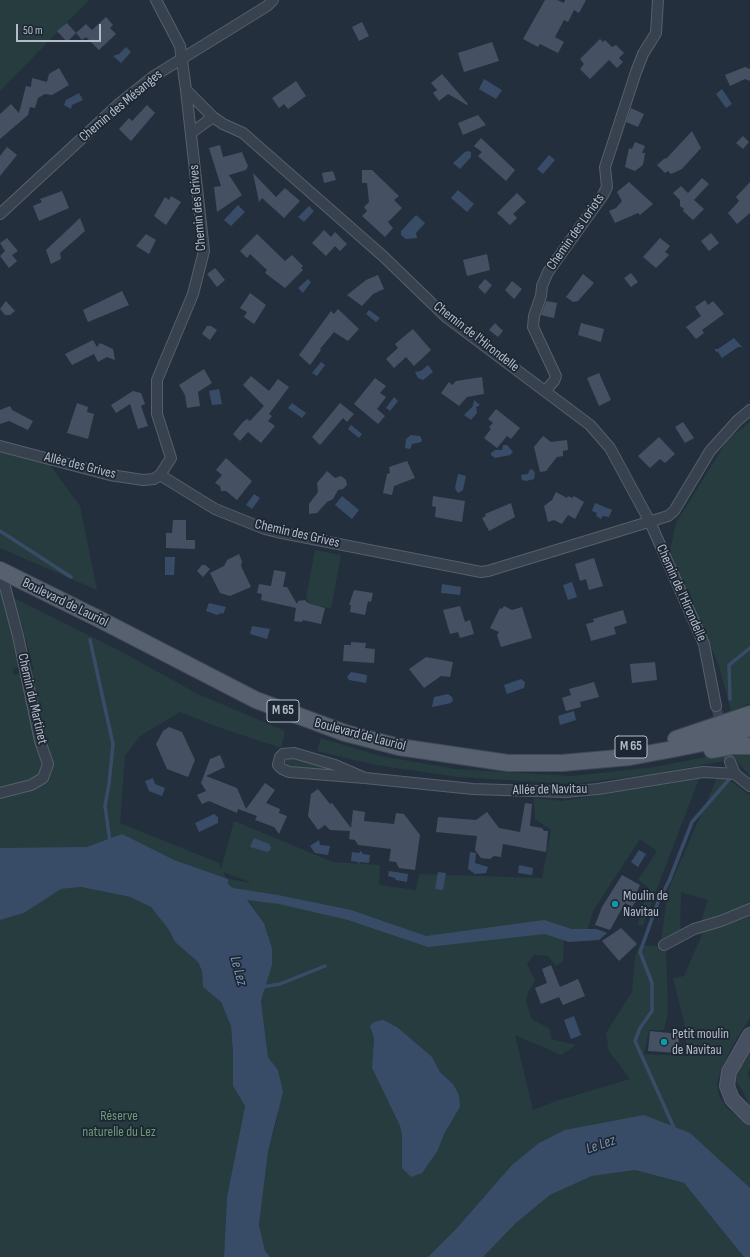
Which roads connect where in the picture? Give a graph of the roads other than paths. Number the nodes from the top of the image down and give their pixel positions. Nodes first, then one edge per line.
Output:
1 (156, 0) edge
2 (273, 0) edge
3 (658, 0) edge
4 (181, 58) junction
5 (186, 90) junction
6 (213, 117) junction
7 (191, 133) junction
8 (0, 214) edge
9 (546, 390) junction
10 (750, 410) edge
11 (0, 446) edge
12 (160, 475) junction
13 (650, 522) junction
14 (4, 572) edge
15 (716, 706) tunnel mouth
16 (750, 714) edge
17 (750, 728) edge
18 (750, 746) edge
19 (630, 757) junction
20 (730, 762) tunnel mouth
21 (508, 763) junction
22 (735, 774) junction
23 (365, 778) junction
24 (750, 786) edge
25 (0, 793) edge
26 (750, 909) edge
27 (664, 945) dead end
28 (750, 1035) edge
29 (750, 1117) edge

1 - 4 street
2 - 4 street, Chemin des Mésanges
3 - 9 street, Chemin des Loriots
4 - 5 street
4 - 8 street, Chemin des Mésanges
5 - 6 street, Chemin de l'Hirondelle
5 - 7 street, Chemin des Grives
6 - 7 street
6 - 9 street, Chemin de l'Hirondelle
7 - 12 street, Chemin des Grives
9 - 13 street, Chemin de l'Hirondelle
10 - 13 street, Chemin des Grives
11 - 12 street, Allée des Grives
12 - 13 street, Chemin des Grives
13 - 15 street, Chemin de l'Hirondelle
14 - 21 main road, Boulevard de Lauriol / M 65
14 - 25 street, Chemin du Martinet
16 - 21 main road, M 65
17 - 19 main road, Boulevard de Lauriol / M 65
18 - 19 main road, M 65
19 - 21 main road, Boulevard de Lauriol / M 65
20 - 22 street
22 - 23 street, Allée de Navitau
22 - 24 street
23 - 23 street, Allée de Navitau
26 - 27 street
28 - 29 main road

